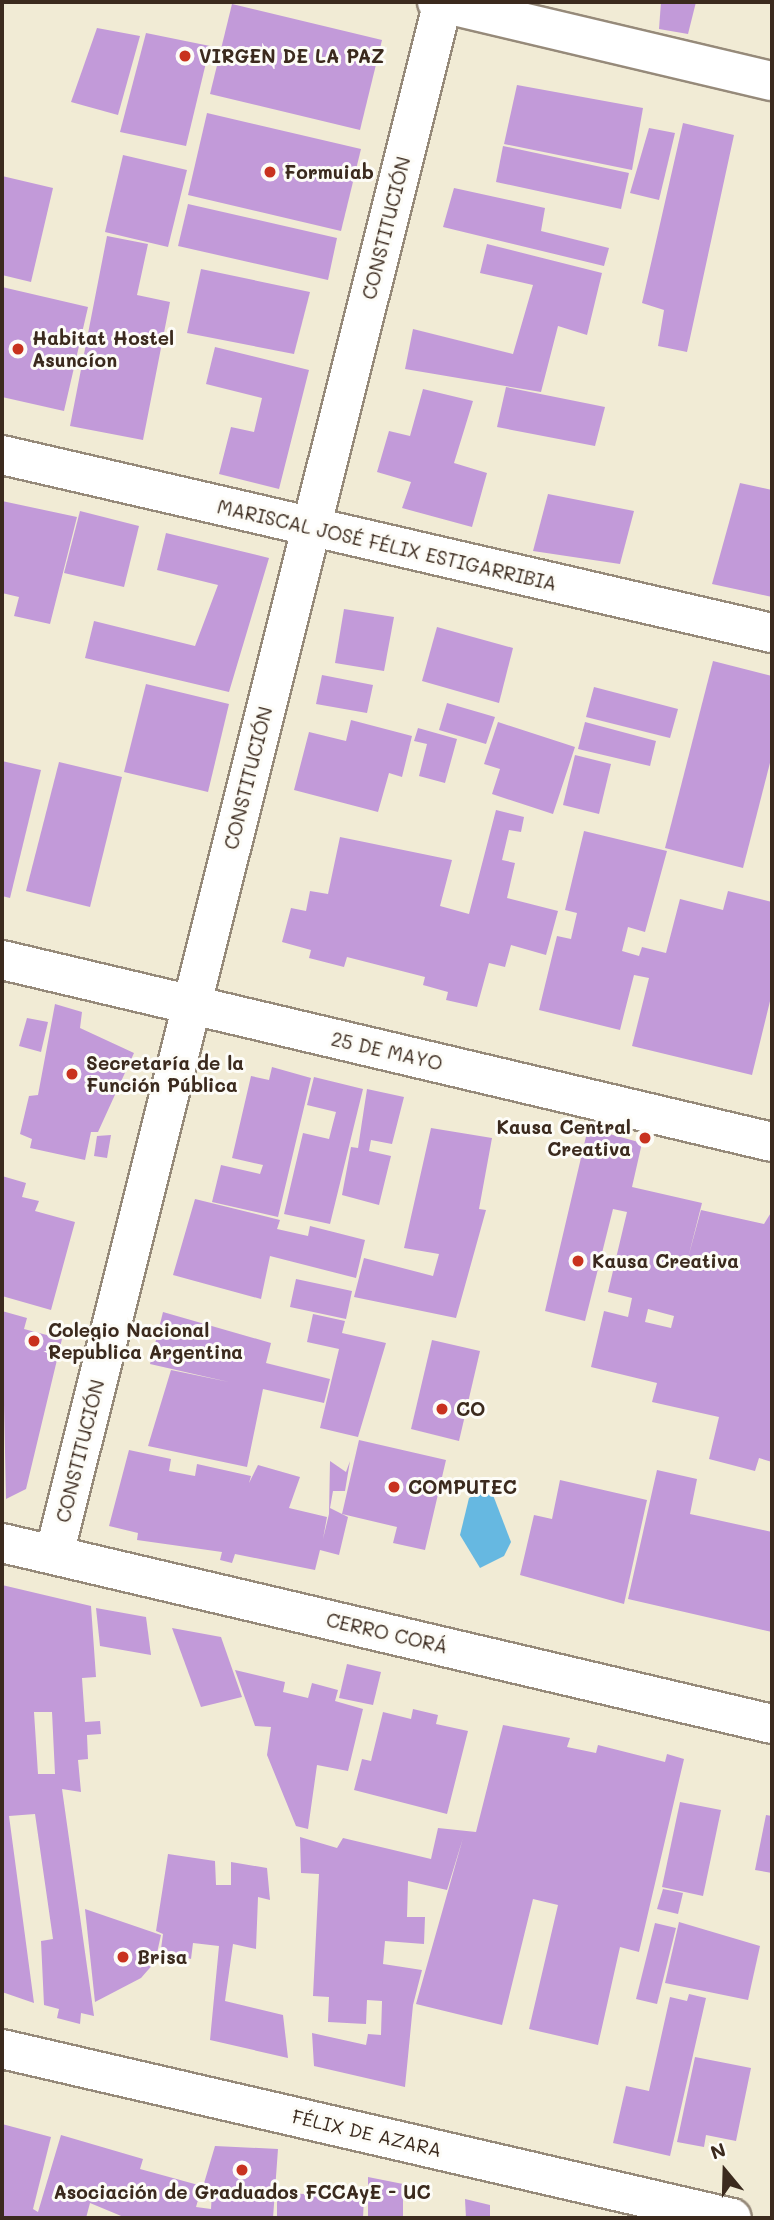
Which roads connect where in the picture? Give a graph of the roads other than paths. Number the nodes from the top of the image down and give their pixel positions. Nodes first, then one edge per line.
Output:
1 (441, 2) edge
2 (772, 81) edge
3 (2, 454) edge
4 (311, 529) junction
5 (772, 633) edge
6 (2, 960) edge
7 (191, 1005) junction
8 (772, 1142) edge
9 (2, 1543) edge
10 (54, 1555) junction
11 (772, 1724) edge
12 (2, 2049) edge
13 (732, 2218) edge

1 - 2 street
1 - 4 street, CONSTITUCIÓN
3 - 4 street, MARISCAL JOSÉ FÉLIX ESTIGARRIBIA
4 - 5 street, MARISCAL JOSÉ FÉLIX ESTIGARRIBIA
4 - 7 street, CONSTITUCIÓN
6 - 7 street, 25 DE MAYO
7 - 8 street, 25 DE MAYO
7 - 10 street, CONSTITUCIÓN
9 - 10 street, CERRO CORÁ
10 - 11 street, CERRO CORÁ
12 - 13 street, FÉLIX DE AZARA

